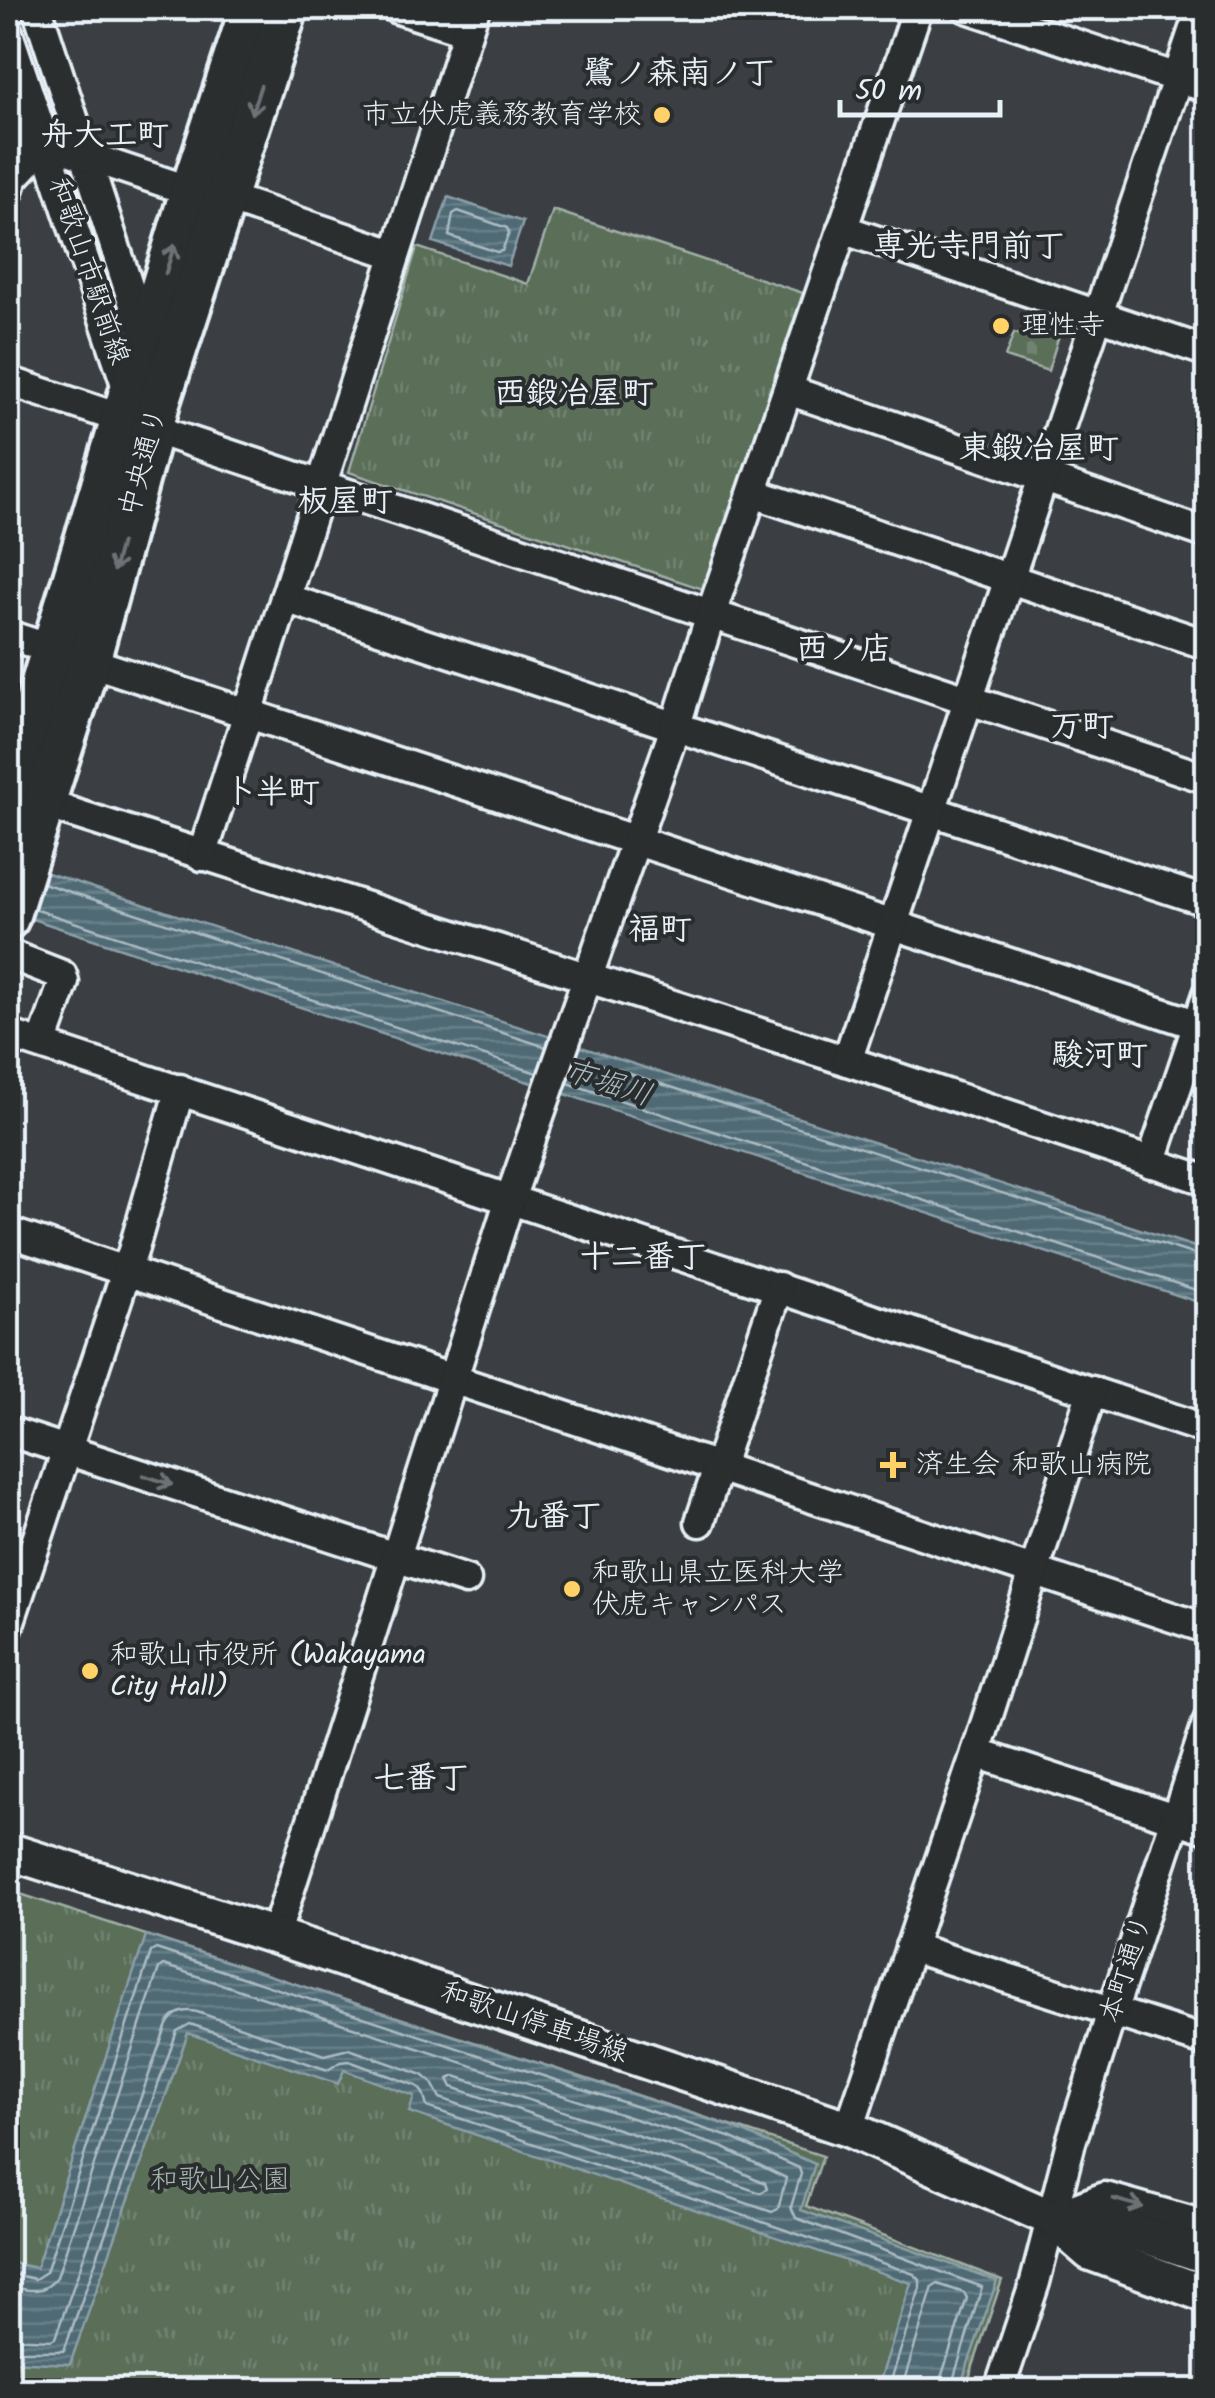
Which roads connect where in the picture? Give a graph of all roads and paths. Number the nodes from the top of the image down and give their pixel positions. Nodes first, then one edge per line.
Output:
1 (36, 8) edge
2 (251, 8) edge
3 (287, 8) edge
4 (396, 8) edge
5 (918, 8) edge
6 (967, 8) edge
7 (1201, 8) edge
8 (471, 19) edge
9 (8, 33) edge
10 (1177, 78) junction
11 (1208, 88) edge
12 (8, 126) edge
13 (42, 137) junction
14 (85, 154) junction
15 (8, 193) edge
16 (207, 194) junction
17 (842, 228) junction
18 (394, 254) junction
19 (1096, 315) junction
20 (146, 340) junction
21 (1208, 352) edge
22 (8, 382) edge
23 (788, 390) junction
24 (141, 411) junction
25 (1042, 478) junction
26 (322, 485) junction
27 (752, 493) junction
28 (1208, 534) edge
29 (1006, 579) junction
30 (285, 598) junction
31 (711, 614) junction
32 (8, 635) edge
33 (1208, 645) edge
34 (71, 656) junction
35 (968, 701) junction
36 (248, 713) junction
37 (675, 728) junction
38 (1208, 780) edge
39 (21, 804) edge
40 (930, 811) junction
41 (636, 840) junction
42 (202, 856) junction
43 (1208, 902) edge
44 (8, 918) edge
45 (892, 926) junction
46 (8, 954) edge
47 (586, 978) junction
48 (1208, 994) edge
49 (1202, 1026) edge
50 (8, 1034) edge
51 (42, 1044) junction
52 (847, 1060) junction
53 (180, 1089) junction
54 (1152, 1163) junction
55 (1208, 1181) edge
56 (510, 1198) junction
57 (8, 1232) edge
58 (126, 1271) junction
59 (778, 1287) junction
60 (450, 1377) junction
61 (1092, 1391) junction
62 (8, 1430) edge
63 (1208, 1430) edge
64 (65, 1450) junction
65 (718, 1469) junction
66 (700, 1522) dead end
67 (394, 1557) junction
68 (1032, 1572) junction
69 (466, 1580) dead end
70 (9, 1619) edge
71 (1208, 1629) edge
72 (1208, 1721) edge
73 (976, 1752) junction
74 (1176, 1818) junction
75 (1208, 1828) edge
76 (8, 1852) edge
77 (276, 1936) junction
78 (910, 1947) junction
79 (1112, 2012) junction
80 (1208, 2042) edge
81 (848, 2129) junction
82 (1051, 2218) junction
83 (1208, 2226) edge
84 (1208, 2256) edge
85 (1138, 2272) junction
86 (1208, 2295) edge
87 (1208, 2311) edge
88 (999, 2390) edge

1 - 14 street, 和歌山市駅前線
2 - 16 highway, 中央通り
3 -> 16 highway, 中央通り
4 - 8 street
5 - 17 street
6 - 10 street
7 - 10 street
8 - 18 street
9 - 13 street, 和歌山市駅前線
10 - 11 street
10 - 19 street
12 - 13 street
13 - 14 street
13 - 15 street
13 - 24 street, 和歌山市駅前線
14 - 16 street
14 - 20 street, 和歌山市駅前線
16 - 18 street
20 -> 16 highway, 中央通り
16 - 24 highway, 中央通り
17 - 19 street
17 - 23 street
18 - 26 street
19 - 21 street
19 - 25 street
20 - 24 highway, 中央通り
22 - 24 street
23 - 25 street
23 - 27 street
24 - 26 street
24 - 34 highway, 中央通り
25 - 28 street
25 - 29 street
26 - 30 street
26 - 31 street
27 - 29 street
27 - 31 street
29 - 33 street
29 - 35 street
30 - 36 street
30 - 37 street
31 - 35 street
31 - 37 street
32 - 34 street
34 - 36 street
34 - 39 highway, 中央通り
35 - 38 street
35 - 40 street
36 - 41 street
36 - 42 street
37 - 40 street
37 - 41 street
39 - 42 street
39 - 44 highway, 中央通り
40 - 43 street
40 - 45 street
41 - 45 street
41 - 47 street
42 - 47 street
45 - 49 street
45 - 52 street
46 - 51 street
47 - 52 street
47 - 56 street
48 - 49 street
49 - 54 street
50 - 51 street
51 - 53 street
52 - 54 street
53 - 56 street
53 - 58 street
54 - 55 street
56 - 59 street
56 - 60 street
57 - 58 street
58 - 60 street
58 - 64 street
59 - 61 street
59 - 65 street
60 - 65 street
60 - 67 street
61 - 63 street
61 - 68 street
62 - 64 street
64 -> 67 street
64 - 70 street
65 - 66 street
65 - 68 street
67 - 69 street
67 - 77 street
68 - 71 street
68 - 73 street
72 - 74 street, 本町通り
73 - 74 street
73 - 78 street
74 - 75 street
74 - 79 street, 本町通り
76 - 77 main road, 和歌山停車場線
77 - 81 main road, 和歌山停車場線
78 - 79 street
78 - 81 street
79 - 80 street
79 - 82 street, 本町通り
81 - 82 main road, 和歌山停車場線
82 -> 83 street
82 - 84 main road, 和歌山停車場線
82 - 85 main road, 和歌山停車場線
82 - 88 street, 本町通り
85 - 86 main road, 和歌山停車場線
85 - 87 street

